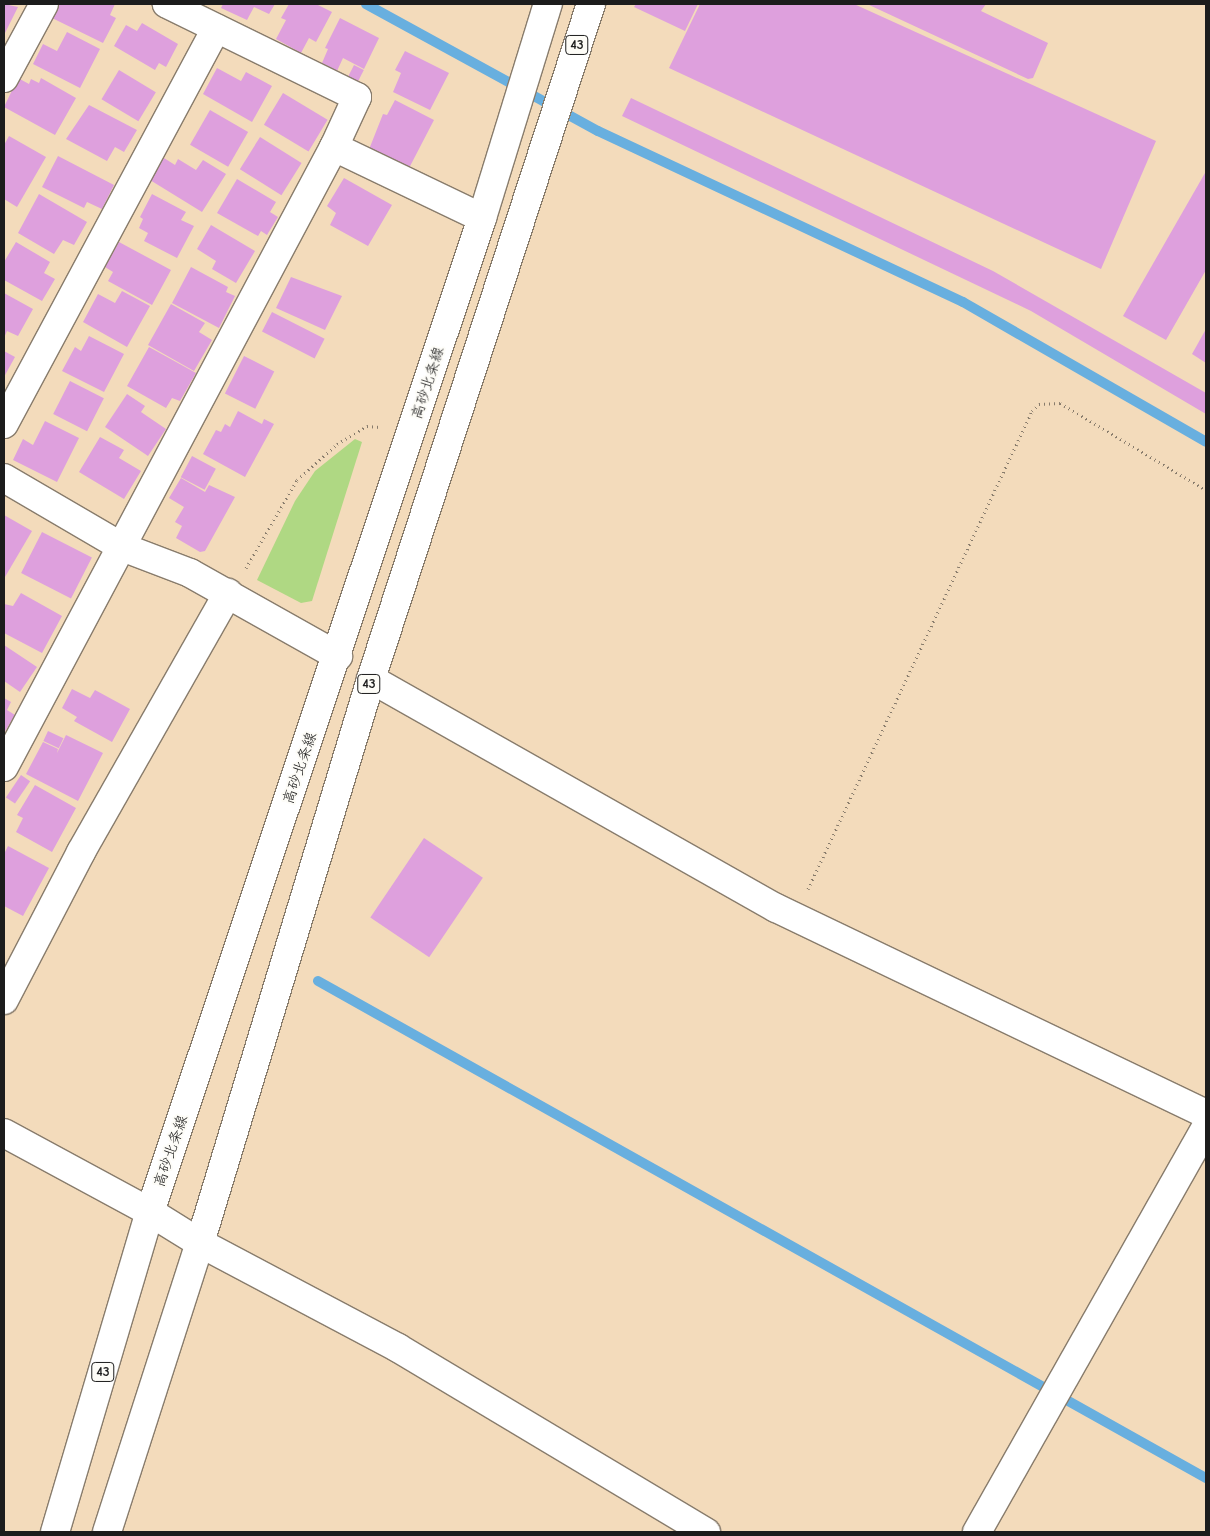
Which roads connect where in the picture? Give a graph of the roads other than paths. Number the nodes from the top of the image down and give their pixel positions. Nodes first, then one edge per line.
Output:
1 (44, 4) edge
2 (167, 4) edge
3 (548, 4) edge
4 (591, 4) edge
5 (216, 28) junction
6 (4, 78) edge
7 (334, 148) junction
8 (482, 218) junction
9 (4, 424) edge
10 (4, 478) edge
11 (122, 547) junction
12 (228, 593) junction
13 (338, 656) junction
14 (371, 679) junction
15 (4, 767) edge
16 (4, 1000) edge
17 (1206, 1114) edge
18 (1206, 1128) edge
19 (4, 1133) edge
20 (150, 1212) junction
21 (200, 1243) junction
22 (55, 1532) edge
23 (107, 1532) edge
24 (706, 1532) edge
25 (978, 1532) edge

1 - 6 street
2 - 5 street
3 - 8 street, 高砂北条線 / 43
4 - 14 street, 43
5 - 7 street
5 - 9 street
7 - 8 street
7 - 11 street
8 - 13 street, 高砂北条線 / 43
10 - 11 street
11 - 12 street
11 - 15 street
12 - 13 street
12 - 16 street
13 - 20 street, 高砂北条線 / 43
14 - 17 street
14 - 21 street, 43
18 - 25 street
19 - 20 street
20 - 21 street
20 - 22 street, 高砂北条線 / 43
21 - 23 street, 43
21 - 24 street

